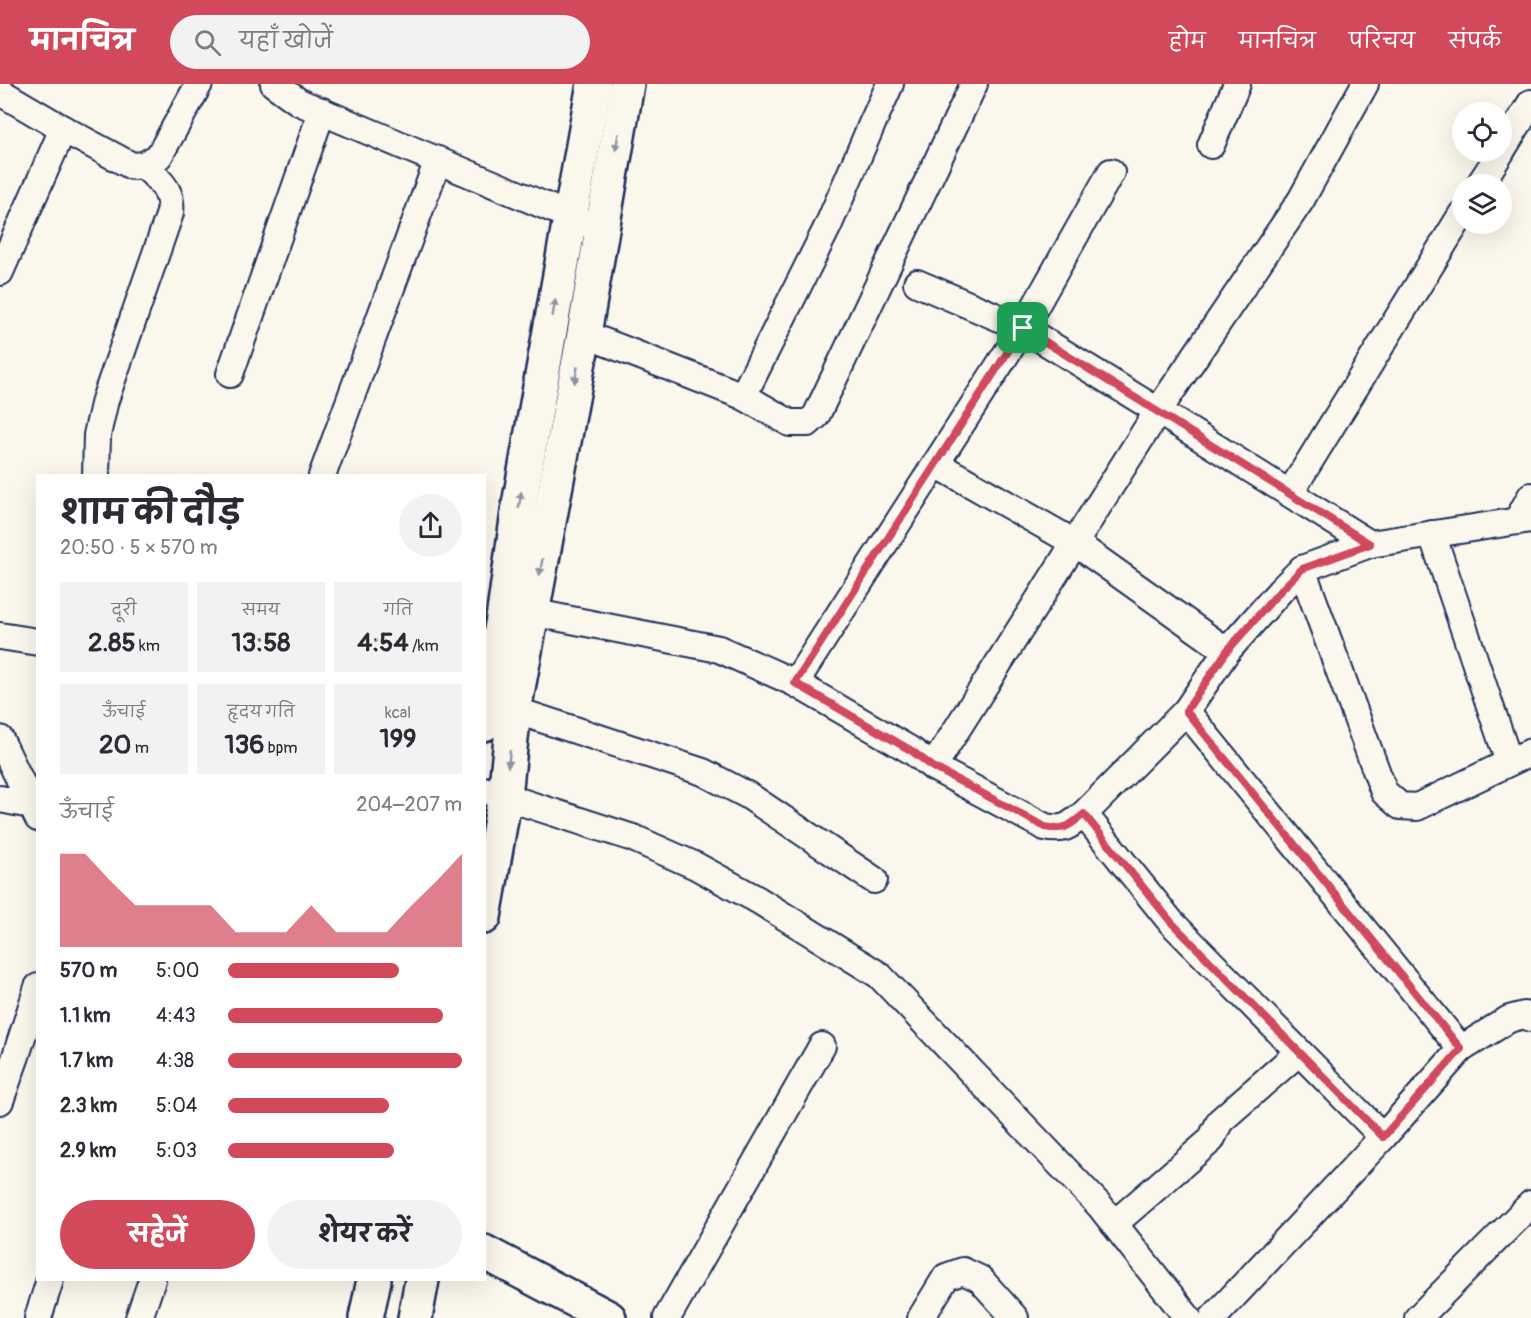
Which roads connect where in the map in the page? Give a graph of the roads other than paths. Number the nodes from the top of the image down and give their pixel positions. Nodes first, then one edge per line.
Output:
1 (199, 84) edge
2 (274, 84) edge
3 (594, 84) edge
4 (627, 84) edge
5 (890, 84) edge
6 (974, 84) edge
7 (1237, 84) edge
8 (1365, 84) edge
9 (0, 92) edge
10 (1531, 103) edge
11 (322, 111) junction
12 (63, 129) junction
13 (1512, 133) edge
14 (1211, 145) dead end
15 (438, 160) junction
16 (144, 165) junction
17 (1111, 171) dead end
18 (570, 216) junction
19 (602, 230) junction
20 (1452, 230) edge
21 (0, 272) edge
22 (917, 284) dead end
23 (1023, 328) junction
24 (584, 334) junction
25 (230, 374) dead end
26 (743, 396) junction
27 (1158, 411) junction
28 (936, 464) junction
29 (96, 474) edge
30 (323, 474) edge
31 (1290, 493) junction
32 (1531, 495) edge
33 (1524, 520) edge
34 (1432, 534) junction
35 (1075, 543) junction
36 (1370, 544) junction
37 (1302, 569) junction
38 (506, 613) edge
39 (0, 636) edge
40 (36, 642) edge
41 (1227, 651) junction
42 (795, 683) junction
43 (1186, 711) junction
44 (492, 720) edge
45 (0, 739) edge
46 (1520, 757) edge
47 (933, 767) junction
48 (495, 793) edge
49 (0, 799) edge
50 (34, 811) edge
51 (1084, 814) junction
52 (874, 880) dead end
53 (486, 894) edge
54 (36, 992) edge
55 (1531, 1018) edge
56 (822, 1046) dead end
57 (1461, 1049) junction
58 (1299, 1052) junction
59 (5, 1075) edge
60 (0, 1101) edge
61 (1383, 1137) junction
62 (1531, 1204) edge
63 (1114, 1224) junction
64 (486, 1253) edge
65 (50, 1281) edge
66 (152, 1281) edge
67 (374, 1281) edge
68 (422, 1281) edge
69 (594, 1314) edge
70 (38, 1318) edge
71 (139, 1318) edge
72 (366, 1318) edge
73 (415, 1318) edge
74 (667, 1318) edge
75 (921, 1318) edge
76 (1015, 1318) edge
77 (1188, 1318) edge
78 (1213, 1318) edge
79 (1418, 1318) edge

1 - 16 street
2 - 11 street
3 - 18 main road
4 -> 19 main road
5 - 26 street
6 - 26 street
7 - 14 street
8 - 27 street
9 - 12 street
10 - 13 street
11 - 15 street
11 - 25 street
12 - 16 street
12 - 21 street
15 - 18 street
15 - 30 street
16 - 29 street
17 - 23 street
18 - 19 street
38 -> 18 main road
19 - 24 main road
20 - 31 street
22 - 23 street
23 - 27 street
23 - 28 street
24 - 26 street
24 -> 38 main road
27 - 31 street
27 - 35 street
28 - 35 street
28 - 42 street
31 - 36 street
32 - 33 street
33 - 34 street
34 - 36 street
34 - 46 street
35 - 41 street
35 - 47 street
36 - 37 street
37 - 41 street
37 - 46 street
38 - 42 street
38 - 44 main road
39 - 40 street
41 - 43 street
42 - 47 street
43 - 51 street
43 - 57 street
44 -> 48 main road
44 - 52 street
45 - 50 street
47 - 51 street
48 - 53 main road
48 - 63 street
49 - 50 street
51 - 58 street
54 - 59 street
55 - 57 street
56 - 74 street
57 - 61 street
58 - 61 street
58 - 63 street
59 - 60 street
61 - 78 street
62 - 79 street
63 - 77 street
64 - 69 main road
65 - 70 street
66 - 71 street
67 - 72 main road
68 - 73 main road
75 - 76 street

